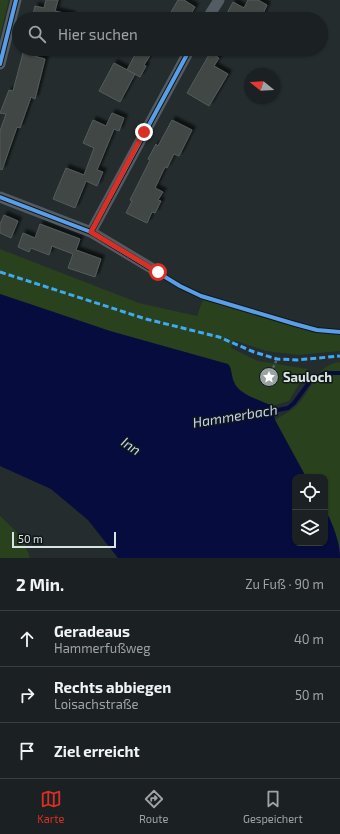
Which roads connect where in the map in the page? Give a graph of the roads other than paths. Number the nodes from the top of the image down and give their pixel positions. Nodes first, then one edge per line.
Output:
1 (16, 0) edge
2 (219, 0) edge
3 (13, 12) edge
4 (211, 12) edge
5 (12, 16) edge
6 (186, 56) edge
7 (0, 64) edge
8 (0, 197) edge
9 (91, 232) junction
10 (158, 272) dead end

1 - 3 street
2 - 4 street
5 - 7 street
6 - 9 street
8 - 9 street
9 - 10 street

